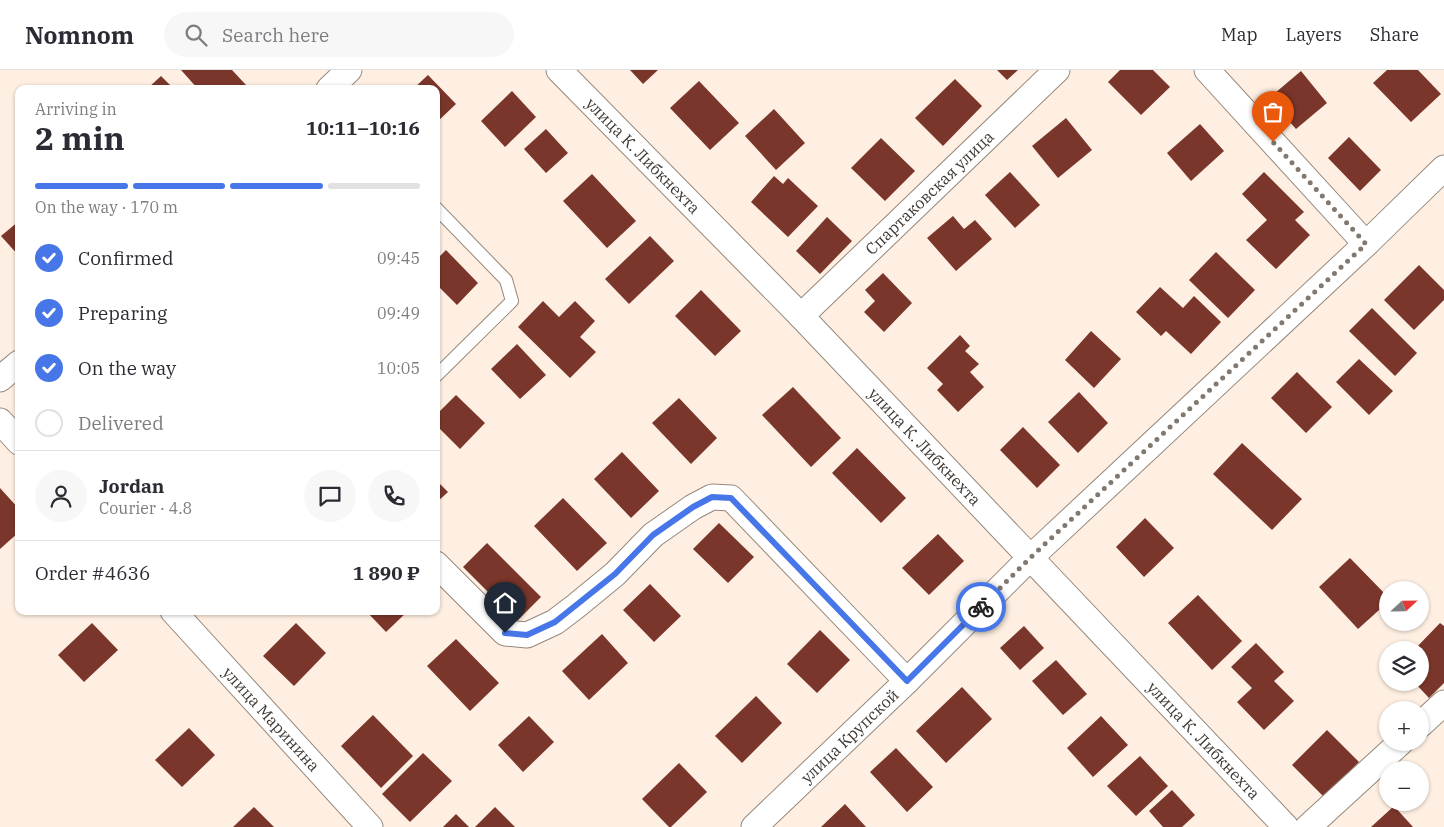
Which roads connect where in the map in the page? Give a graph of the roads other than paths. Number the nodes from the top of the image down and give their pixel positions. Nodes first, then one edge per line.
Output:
1 (349, 70) edge
2 (559, 70) edge
3 (1057, 70) edge
4 (1207, 70) edge
5 (333, 85) edge
6 (1444, 168) edge
7 (440, 212) edge
8 (1366, 244) junction
9 (801, 316) junction
10 (15, 366) edge
11 (440, 372) edge
12 (0, 379) edge
13 (0, 421) edge
14 (15, 438) edge
15 (1030, 558) junction
16 (440, 568) edge
17 (177, 615) edge
18 (907, 681) junction
19 (1444, 703) edge
20 (1429, 717) edge
21 (1391, 751) edge
22 (370, 827) edge
23 (754, 827) edge
24 (1286, 827) edge
25 (1308, 827) edge

1 - 5 street
2 - 9 street, улица К. Либкнехта
3 - 9 street, Спартаковская улица
4 - 8 street
6 - 8 street, улица Крупской
7 - 11 lane
8 - 15 street, улица Крупской
9 - 15 street, улица К. Либкнехта
10 - 12 street
13 - 14 street
15 - 18 street, улица Крупской
15 - 24 street, улица К. Либкнехта
16 - 18 street
17 - 22 street, улица Маринина
18 - 23 street, улица Крупской
19 - 20 street
21 - 25 street

